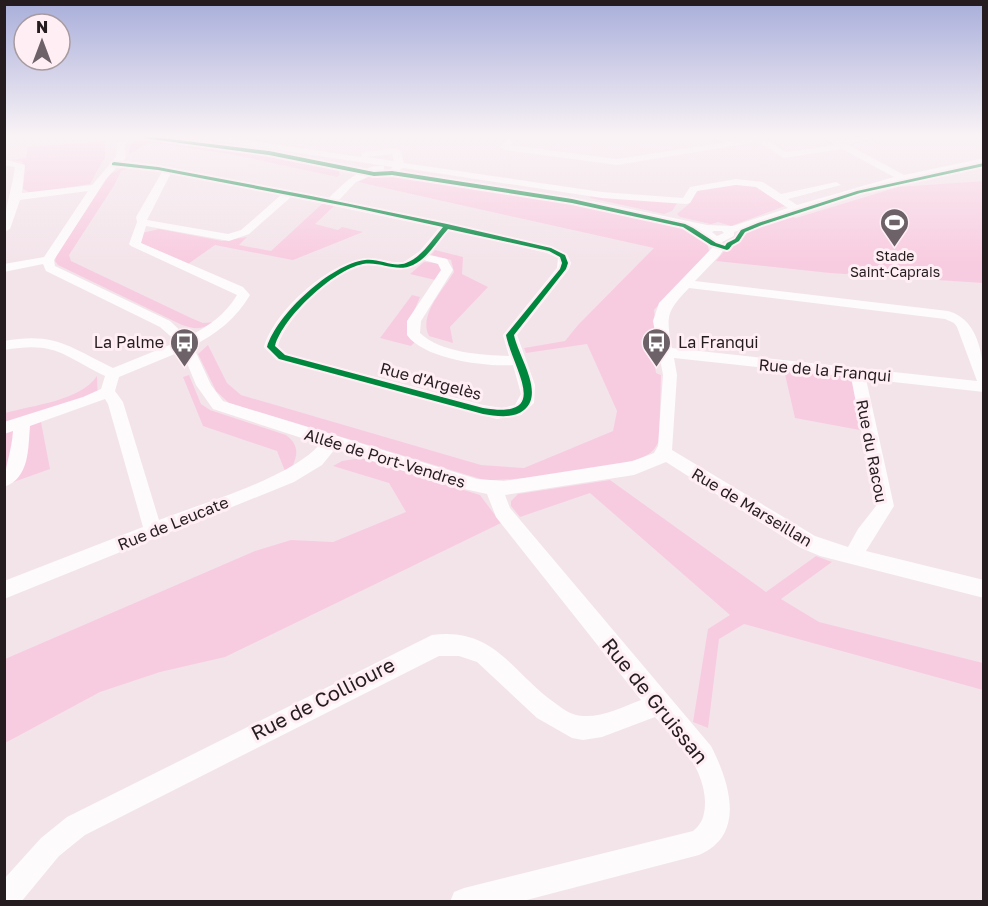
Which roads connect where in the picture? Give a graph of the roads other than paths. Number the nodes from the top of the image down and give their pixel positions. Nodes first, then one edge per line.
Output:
1 (18, 177) edge
2 (102, 177) edge
3 (164, 177) edge
4 (199, 177) edge
5 (345, 177) edge
6 (359, 177) edge
7 (453, 177) edge
8 (468, 177) edge
9 (897, 177) edge
10 (899, 177) edge
11 (98, 187) junction
12 (290, 193) junction
13 (4, 195) edge
14 (16, 195) junction
15 (779, 198) junction
16 (327, 200) junction
17 (686, 201) junction
18 (795, 208) junction
19 (669, 218) junction
20 (142, 222) junction
21 (5, 226) edge
22 (447, 226) junction
23 (716, 232) junction
24 (421, 256) junction
25 (48, 260) junction
26 (4, 268) edge
27 (688, 284) junction
28 (186, 344) junction
29 (4, 346) edge
30 (666, 352) junction
31 (518, 360) junction
32 (857, 372) junction
33 (113, 374) junction
34 (984, 381) edge
35 (984, 387) edge
36 (107, 392) junction
37 (22, 423) junction
38 (4, 428) edge
39 (332, 441) junction
40 (664, 453) junction
41 (4, 480) edge
42 (494, 488) junction
43 (153, 531) junction
44 (855, 557) junction
45 (984, 589) edge
46 (4, 590) edge
47 (658, 704) junction
48 (4, 900) edge
49 (464, 902) edge

1 - 14 street
2 - 11 street
3 - 20 street
4 - 12 street, Rue d'Argelès
5 - 16 street
6 - 16 street
7 - 19 street
8 - 17 street
9 - 15 street
10 - 18 street
11 - 14 street
11 - 25 street
12 - 16 street, Rue d'Argelès
12 - 20 street
13 - 14 street
14 - 21 street
15 - 17 street
15 - 18 street
16 - 22 street, Rue d'Argelès
17 - 19 street
18 - 23 street
19 - 23 street
20 - 28 street
22 - 24 street, Rue d'Argelès
22 - 31 street, Rue d'Argelès
23 - 27 street
24 - 31 street
24 - 31 street, Rue d'Argelès
25 - 26 street
25 - 28 street, Allée de Port-Vendres
27 - 30 street
27 - 34 street
28 - 33 street
28 - 39 street, Allée de Port-Vendres
29 - 33 street
30 - 32 street, Rue de la Franqui
30 - 40 street
32 - 35 street, Rue de la Franqui
32 - 44 street, Rue du Racou
33 - 36 street
36 - 37 street
36 - 43 street
37 - 38 street
37 - 41 street
39 - 42 street, Allée de Port-Vendres
39 - 43 street, Rue de Leucate
40 - 42 street, Allée de Port-Vendres
40 - 44 street, Rue de Marseillan
42 - 47 street, Rue de Gruissan
43 - 46 street, Rue de Leucate
44 - 45 street, Rue de Marseillan
47 - 48 street, Rue de Collioure
47 - 49 street, Rue de Gruissan

